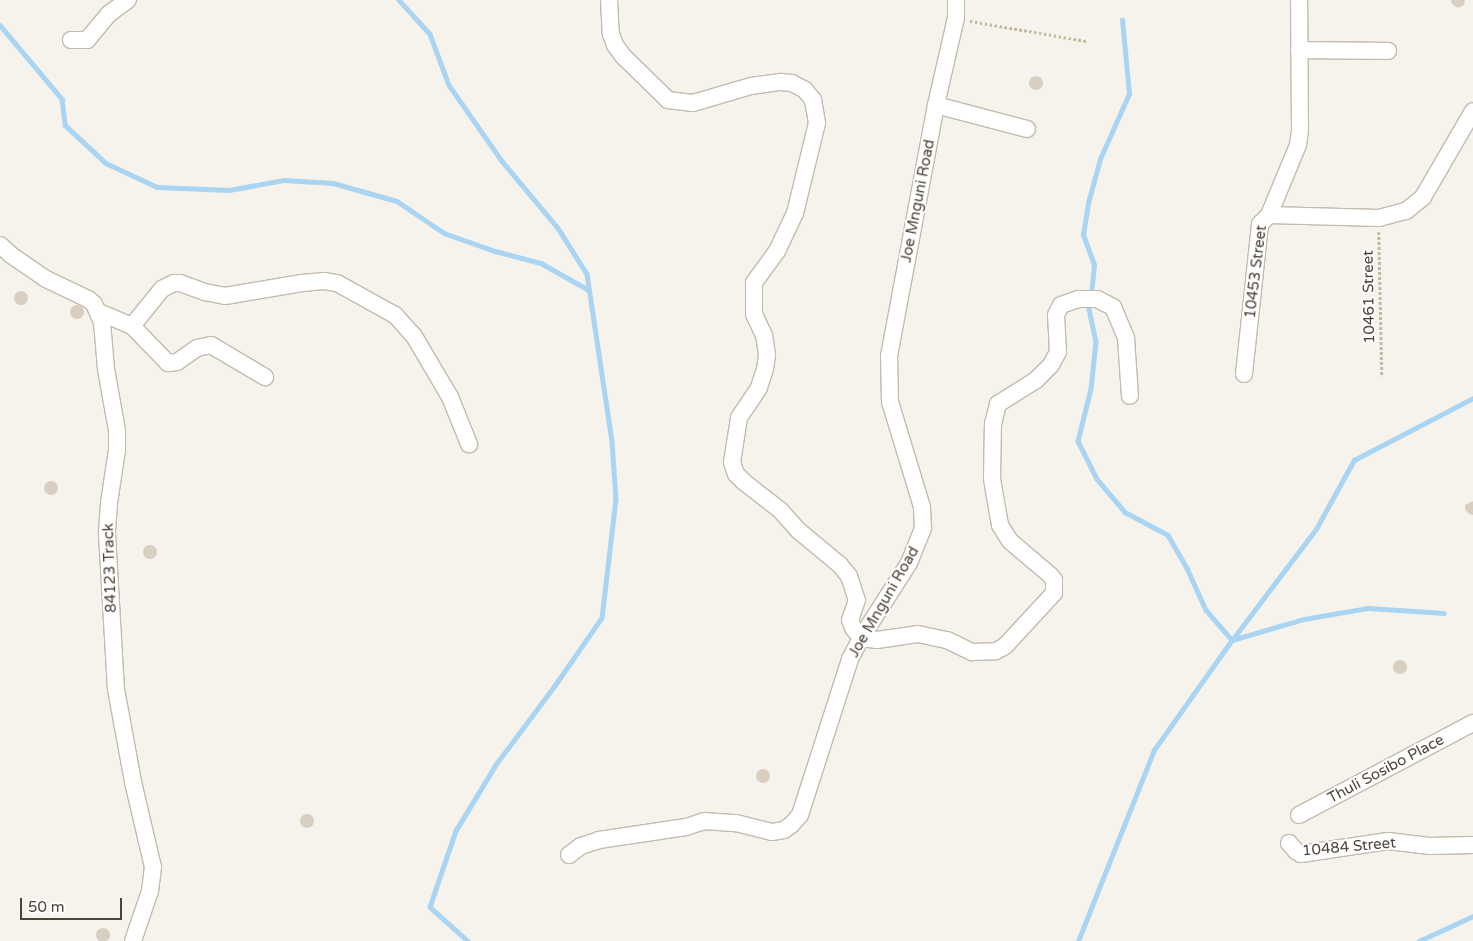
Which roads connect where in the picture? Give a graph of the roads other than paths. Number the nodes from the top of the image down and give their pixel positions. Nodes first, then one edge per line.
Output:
1 (128, 0) edge
2 (609, 0) edge
3 (956, 0) edge
4 (1299, 0) edge
5 (71, 40) dead end
6 (1299, 50) junction
7 (1388, 50) dead end
8 (936, 105) junction
9 (1473, 111) edge
10 (1027, 129) dead end
11 (1269, 215) junction
12 (0, 245) edge
13 (100, 312) junction
14 (132, 326) junction
15 (1244, 374) dead end
16 (264, 377) dead end
17 (1130, 396) dead end
18 (469, 444) dead end
19 (860, 638) junction
20 (1473, 723) edge
21 (1299, 815) dead end
22 (1289, 843) dead end
23 (1473, 845) edge
24 (569, 854) dead end
25 (133, 941) edge

1 - 5 street
2 - 19 street
3 - 8 street, Joe Mnguni Road
4 - 6 street, 10453 Street
6 - 7 street
6 - 11 street, 10453 Street
8 - 10 street
8 - 19 street, Joe Mnguni Road
9 - 11 street
11 - 15 street, 10453 Street
12 - 13 street
13 - 14 street
13 - 25 street, 84123 Track
14 - 16 street
14 - 18 street
17 - 19 street
19 - 24 street, Joe Mnguni Road
20 - 21 street, Thuli Sosibo Place
22 - 23 street, 10484 Street

